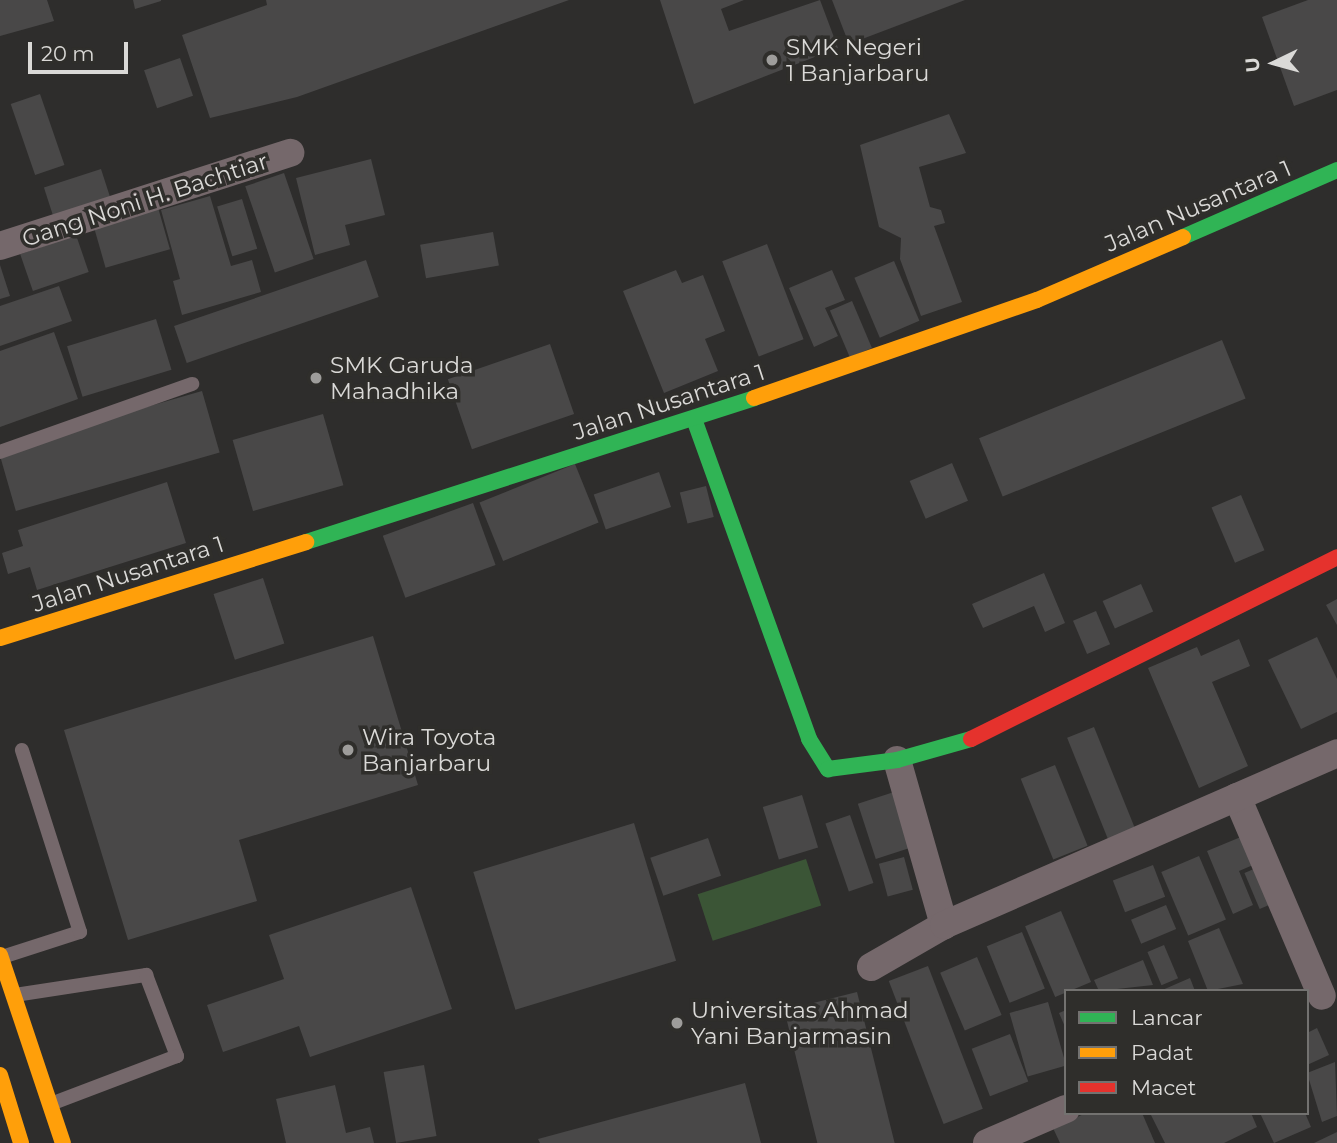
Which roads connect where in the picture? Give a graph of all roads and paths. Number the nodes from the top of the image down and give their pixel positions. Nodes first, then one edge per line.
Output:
1 (290, 153) dead end
2 (1337, 170) edge
3 (0, 246) edge
4 (192, 384) dead end
5 (694, 419) junction
6 (0, 452) edge
7 (1337, 557) edge
8 (0, 638) edge
9 (22, 750) dead end
10 (1337, 753) edge
11 (897, 760) junction
12 (1237, 797) junction
13 (944, 925) junction
14 (1, 956) edge
15 (871, 967) dead end
16 (14, 995) junction
17 (1322, 996) edge
18 (0, 1076) edge
19 (51, 1103) junction
20 (1064, 1110) edge
21 (22, 1143) edge
22 (63, 1143) edge
23 (987, 1143) edge

1 - 3 street, Gang Noni H. Bachtiar
2 - 5 main road, Jalan Nusantara 1
4 - 6 lane
5 - 8 main road, Jalan Nusantara 1
5 - 11 main road
7 - 11 main road
9 - 14 lane
10 - 12 street
11 - 13 street
12 - 13 street
12 - 17 street
13 - 15 street
14 - 16 main road
16 - 19 main road
16 - 19 lane
18 - 21 main road
19 - 22 main road
20 - 23 street

